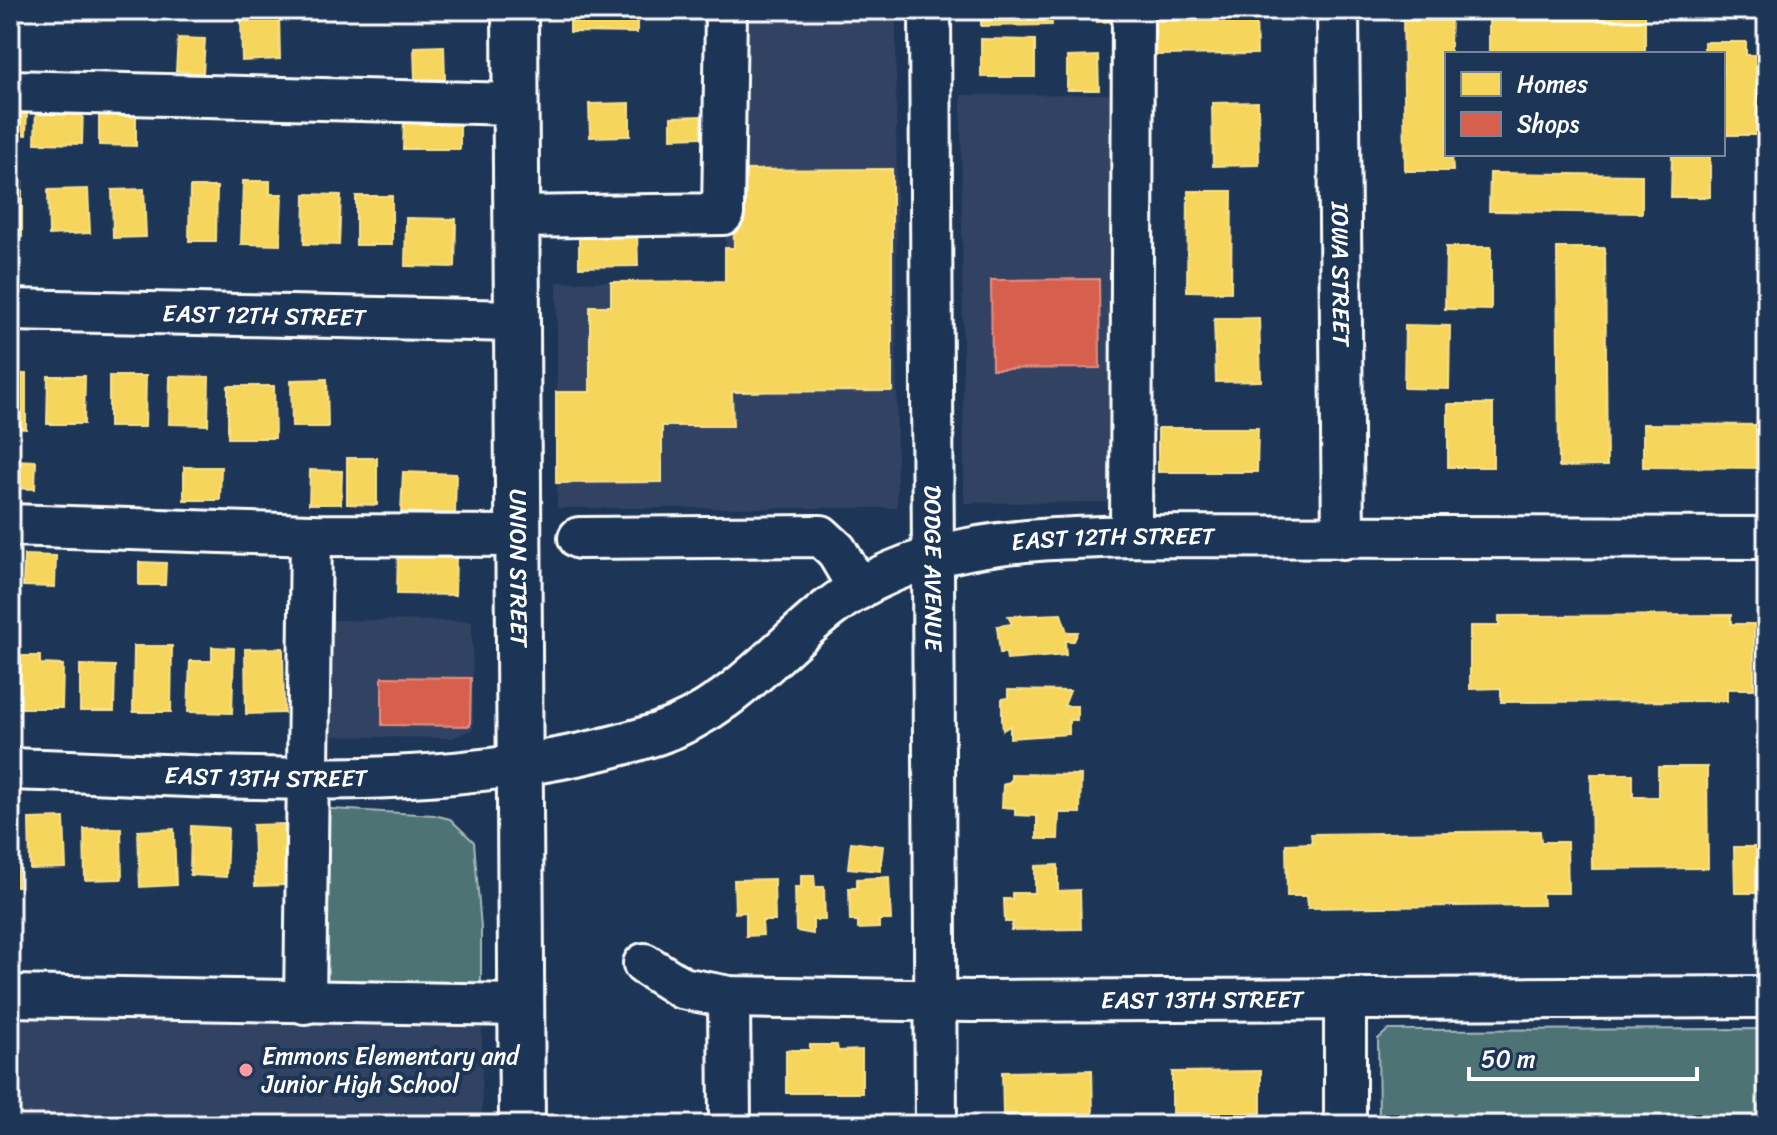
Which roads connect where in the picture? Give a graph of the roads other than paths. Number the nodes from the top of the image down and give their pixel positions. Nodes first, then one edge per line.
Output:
1 (515, 10) edge
2 (726, 10) edge
3 (930, 10) edge
4 (1133, 10) edge
5 (1338, 10) edge
6 (10, 91) edge
7 (515, 104) junction
8 (516, 217) junction
9 (10, 310) edge
10 (517, 321) junction
11 (10, 525) edge
12 (311, 535) junction
13 (517, 536) junction
14 (1131, 536) junction
15 (579, 538) dead end
16 (1343, 538) junction
17 (1767, 538) edge
18 (933, 557) junction
19 (859, 589) junction
20 (520, 766) junction
21 (10, 769) edge
22 (310, 778) junction
23 (644, 964) dead end
24 (10, 996) edge
25 (729, 997) junction
26 (1767, 997) edge
27 (1345, 998) junction
28 (935, 1000) junction
29 (305, 1003) junction
30 (522, 1005) junction
31 (522, 1125) edge
32 (730, 1125) edge
33 (936, 1125) edge
34 (1345, 1125) edge

1 - 7 main road, UNION STREET
2 - 8 street
3 - 18 street, DODGE AVENUE
4 - 14 street
5 - 16 street, IOWA STREET
6 - 7 street
7 - 8 main road, UNION STREET
8 - 10 main road, UNION STREET
9 - 10 street, EAST 12TH STREET
10 - 13 main road, UNION STREET
11 - 12 street
12 - 13 street
12 - 22 street
13 - 20 main road, UNION STREET
14 - 16 street, EAST 12TH STREET
14 - 18 street, EAST 12TH STREET
15 - 19 street
16 - 17 street, EAST 12TH STREET
18 - 19 street, EAST 12TH STREET
18 - 28 street, DODGE AVENUE
19 - 20 street, EAST 12TH STREET
20 - 22 street, EAST 13TH STREET
20 - 30 main road, UNION STREET
21 - 22 street, EAST 13TH STREET
22 - 29 street
23 - 25 street, EAST 13TH STREET
24 - 29 street
25 - 28 street, EAST 13TH STREET
25 - 32 street
26 - 27 street, EAST 13TH STREET
27 - 28 street, EAST 13TH STREET
27 - 34 street
28 - 33 street, DODGE AVENUE
29 - 30 street
30 - 31 main road, UNION STREET

